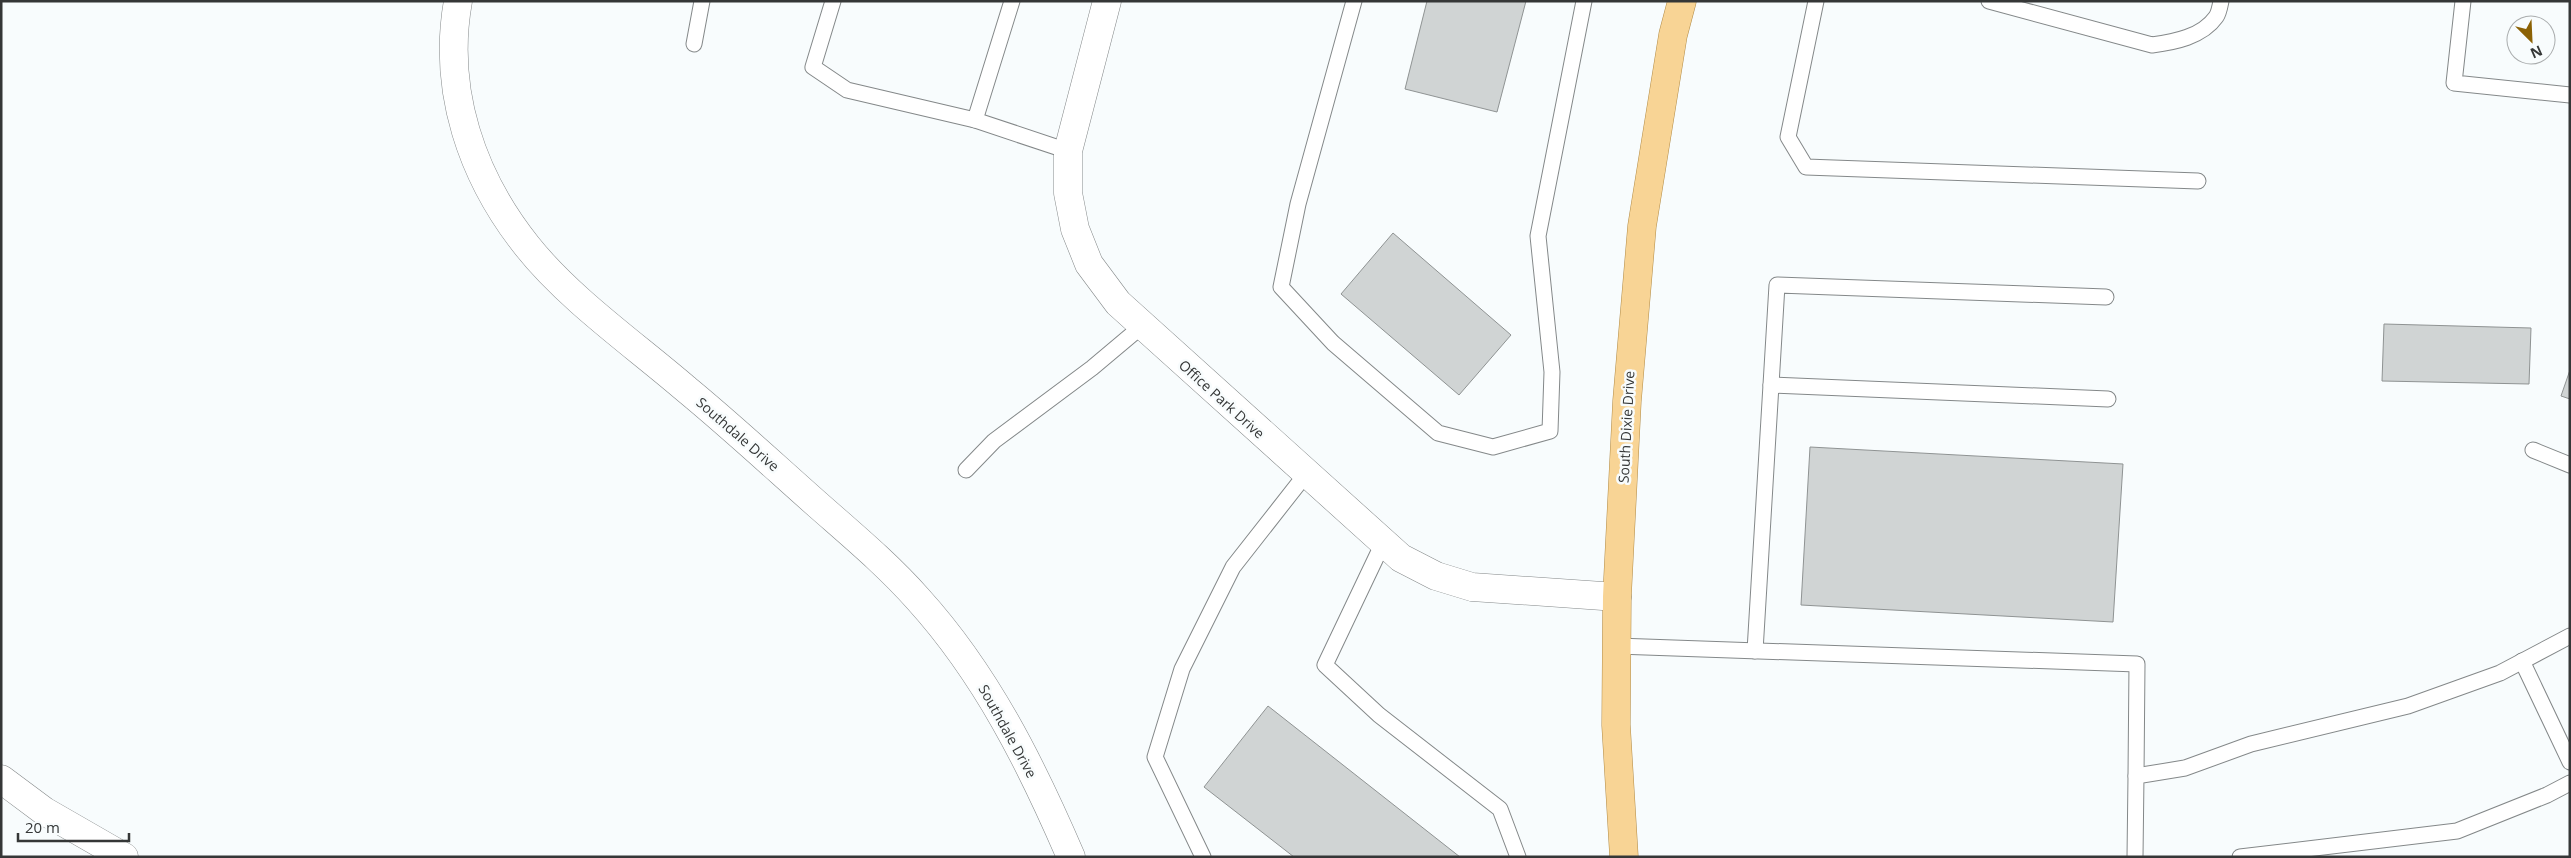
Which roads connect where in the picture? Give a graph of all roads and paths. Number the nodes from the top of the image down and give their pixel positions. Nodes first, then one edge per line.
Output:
1 (458, 1) edge
2 (702, 1) edge
3 (833, 1) edge
4 (1012, 1) edge
5 (1107, 1) edge
6 (1354, 1) edge
7 (1584, 1) edge
8 (1682, 1) edge
9 (1816, 1) edge
10 (1989, 1) edge
11 (2221, 1) edge
12 (2463, 1) edge
13 (694, 44) dead end
14 (2570, 95) edge
15 (975, 120) junction
16 (1068, 151) junction
17 (2198, 182) dead end
18 (2106, 297) dead end
19 (1142, 326) junction
20 (1771, 385) junction
21 (2108, 399) dead end
22 (2532, 450) dead end
23 (2570, 465) edge
24 (966, 470) dead end
25 (1306, 474) junction
26 (1383, 543) junction
27 (1617, 597) junction
28 (2570, 636) edge
29 (1616, 646) junction
30 (1755, 651) junction
31 (2522, 661) junction
32 (2570, 762) edge
33 (2136, 776) junction
34 (1, 779) edge
35 (2570, 783) edge
36 (124, 857) edge
37 (1071, 857) edge
38 (1203, 857) edge
39 (1518, 857) edge
40 (1624, 857) edge
41 (2136, 857) edge
42 (2240, 857) edge

1 - 37 street, Southdale Drive
2 - 13 lane
3 - 15 lane
4 - 15 lane
5 - 16 street, Office Park Drive
6 - 7 lane
8 - 27 main road, South Dixie Drive
9 - 17 lane
10 - 11 lane
12 - 14 lane
15 - 16 lane
16 - 19 street, Office Park Drive
18 - 20 lane
19 - 24 lane
19 - 25 street, Office Park Drive
20 - 21 lane
20 - 30 lane
22 - 23 lane
25 - 26 street, Office Park Drive
25 - 38 lane
26 - 27 street, Office Park Drive
26 - 39 lane
27 - 29 main road, South Dixie Drive
28 - 31 lane
29 - 30 lane
29 - 40 main road, South Dixie Drive
30 - 33 lane
31 - 32 lane
31 - 33 lane
33 - 41 lane
34 - 36 street
35 - 42 lane

